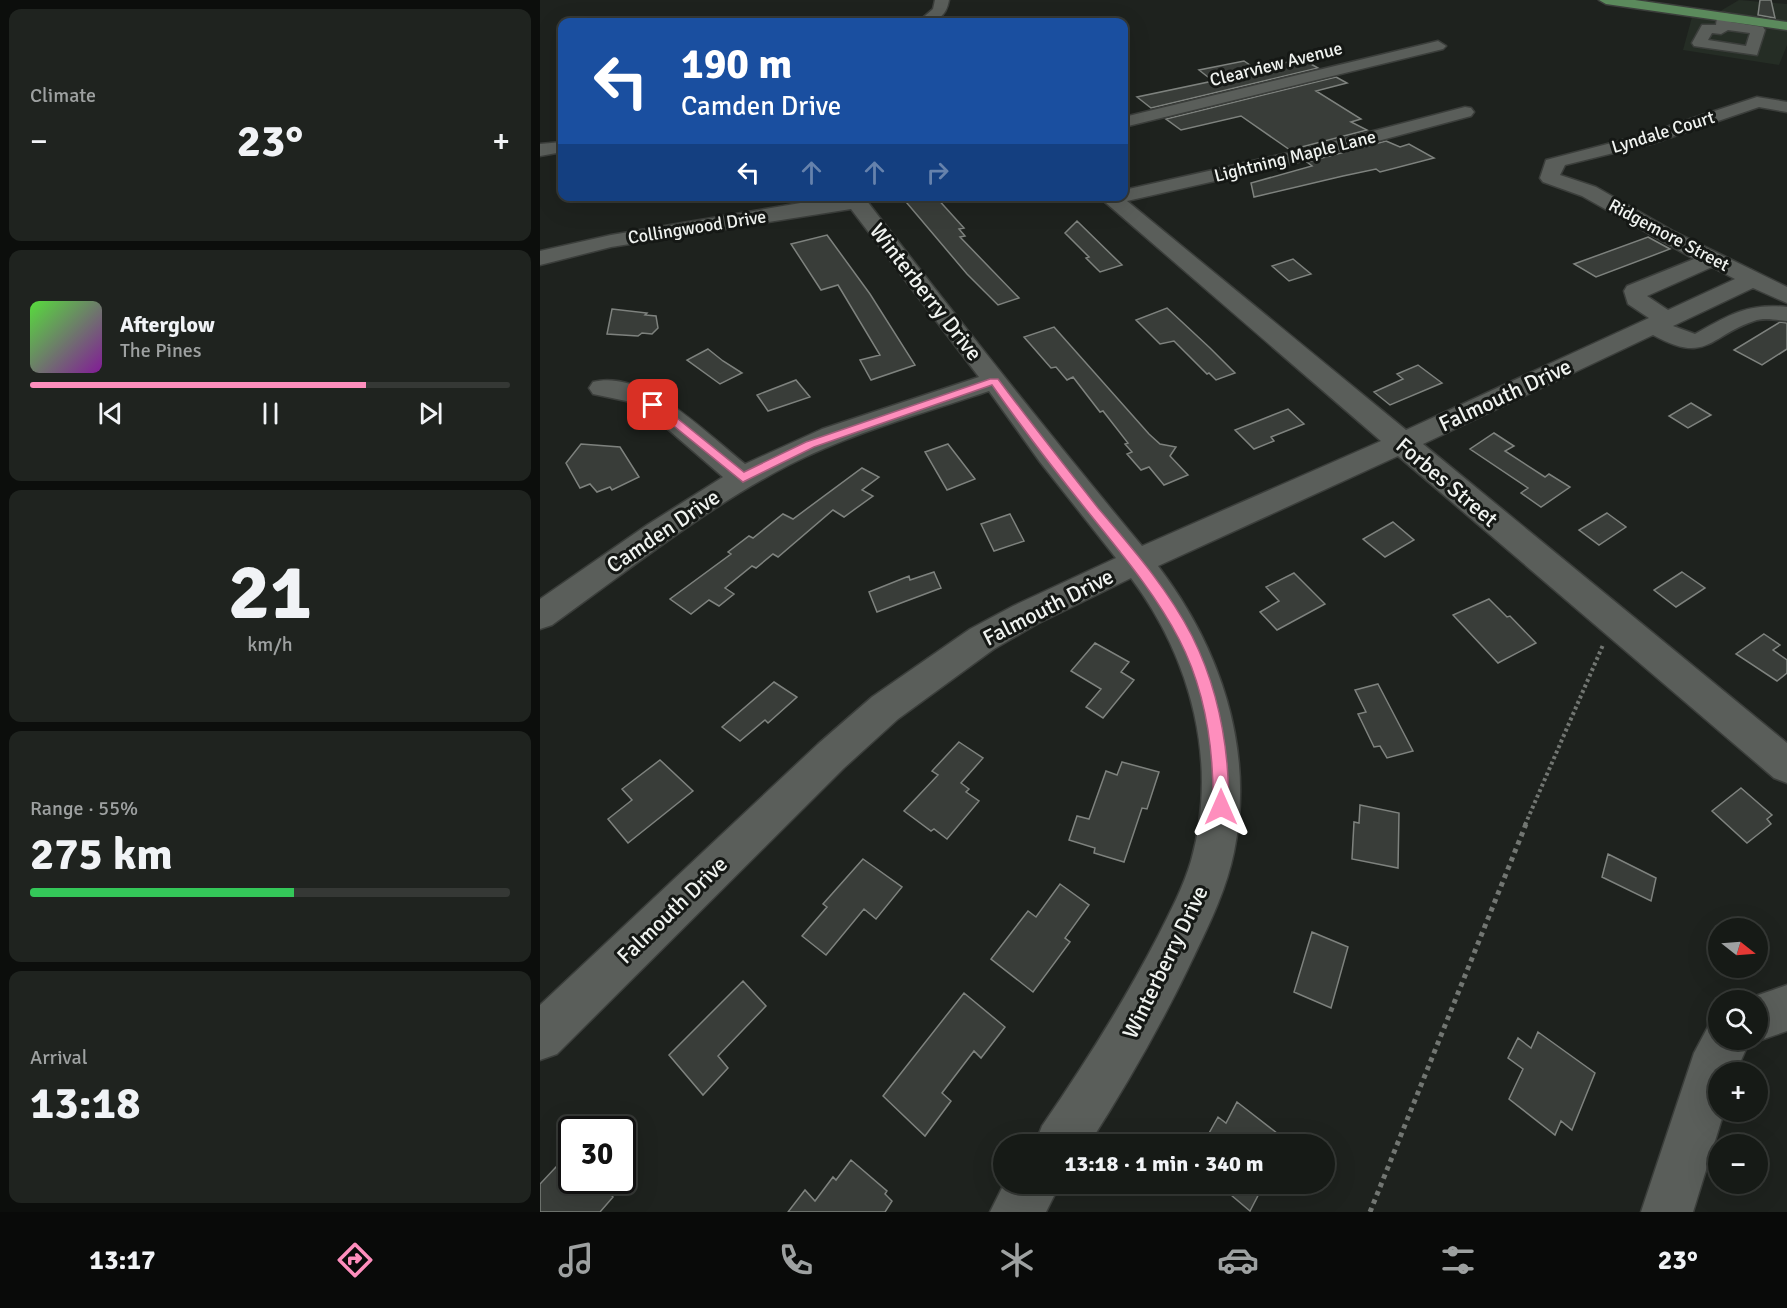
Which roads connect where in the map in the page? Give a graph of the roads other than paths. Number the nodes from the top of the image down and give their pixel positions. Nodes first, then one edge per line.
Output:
1 (942, 0) edge
2 (1606, 0) edge
3 (930, 18) edge
4 (1787, 26) edge
5 (1438, 46) dead end
6 (1787, 107) edge
7 (1465, 112) dead end
8 (1128, 121) edge
9 (558, 148) edge
10 (540, 150) edge
11 (1550, 178) joint
12 (1128, 194) edge
13 (842, 201) edge
14 (856, 201) edge
15 (1121, 201) edge
16 (540, 258) edge
17 (1713, 259) junction
18 (1752, 279) junction
19 (1787, 296) edge
20 (1787, 314) edge
21 (1662, 322) junction
22 (994, 381) junction
23 (602, 388) dead end
24 (1400, 444) junction
25 (743, 478) junction
26 (1137, 562) junction
27 (540, 616) edge
28 (1787, 766) edge
29 (1787, 1008) edge
30 (1768, 1015) edge
31 (540, 1037) edge
32 (1720, 1050) edge
33 (1066, 1134) edge
34 (1028, 1194) edge
35 (1016, 1212) edge
36 (1667, 1212) edge

1 - 3 street
2 - 4 main road
5 - 8 street, Clearview Avenue
6 - 11 street, Lyndale Court
7 - 12 street, Lightning Maple Lane
9 - 10 street
11 - 17 street, Ridgemore Street
13 - 16 street, Collingwood Drive
14 - 22 street, Winterberry Drive
15 - 24 street, Forbes Street
17 - 18 street, Ridgemore Street
17 - 21 street
18 - 19 street, Ridgemore Street
18 - 21 street, Falmouth Drive
20 - 21 street
21 - 24 street, Falmouth Drive
22 - 25 street, Camden Drive
22 - 26 street, Winterberry Drive
23 - 25 street
24 - 26 street, Falmouth Drive
24 - 28 street, Forbes Street
25 - 27 street, Camden Drive
26 - 31 street, Falmouth Drive
26 - 33 street, Winterberry Drive
29 - 30 street
32 - 36 street
34 - 35 street

